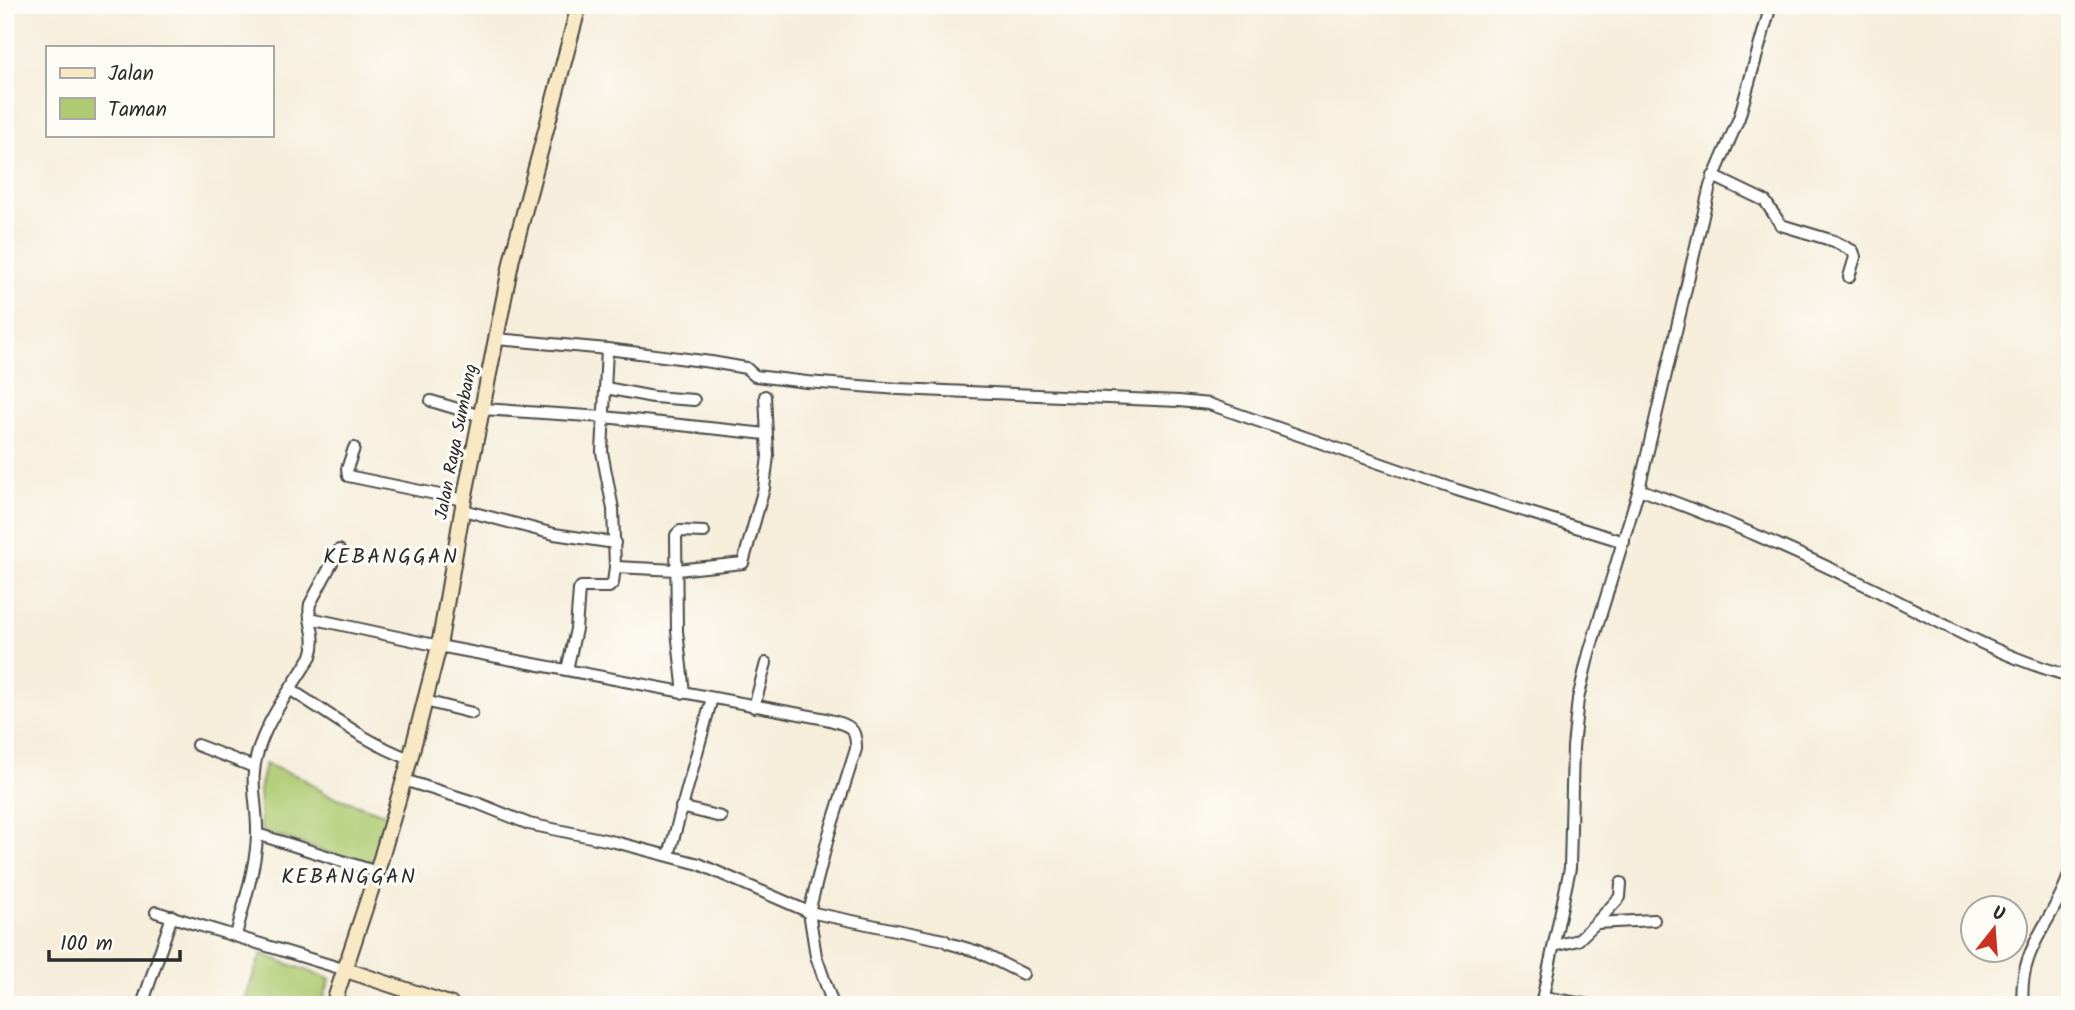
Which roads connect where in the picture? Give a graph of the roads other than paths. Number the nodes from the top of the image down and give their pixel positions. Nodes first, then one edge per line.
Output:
1 (579, 5) edge
2 (1771, 5) edge
3 (1713, 176) junction
4 (1849, 277) dead end
5 (497, 339) junction
6 (607, 349) junction
7 (606, 388) junction
8 (765, 396) dead end
9 (694, 400) dead end
10 (431, 401) dead end
11 (482, 412) junction
12 (604, 417) junction
13 (766, 434) junction
14 (354, 448) dead end
15 (1639, 489) junction
16 (464, 505) junction
17 (704, 532) dead end
18 (1624, 542) junction
19 (615, 543) junction
20 (339, 550) dead end
21 (615, 567) junction
22 (677, 570) junction
23 (310, 618) junction
24 (439, 646) junction
25 (766, 663) dead end
26 (567, 670) junction
27 (2070, 676) edge
28 (291, 690) junction
29 (684, 693) junction
30 (712, 698) junction
31 (425, 701) junction
32 (754, 707) junction
33 (472, 713) dead end
34 (197, 745) dead end
35 (410, 759) junction
36 (254, 767) junction
37 (404, 780) junction
38 (681, 807) junction
39 (721, 817) dead end
40 (257, 834) junction
41 (669, 855) junction
42 (377, 872) junction
43 (2070, 872) edge
44 (1621, 883) dead end
45 (156, 912) dead end
46 (809, 912) junction
47 (172, 916) junction
48 (1654, 920) dead end
49 (1596, 923) junction
50 (236, 936) junction
51 (1554, 946) junction
52 (346, 970) junction
53 (1023, 974) dead end
54 (1542, 1001) edge
55 (142, 1005) edge
56 (333, 1005) edge
57 (452, 1005) edge
58 (833, 1005) edge
59 (1589, 1005) edge
60 (2023, 1005) edge

1 - 5 street, Jalan Raya Sumbang
2 - 3 street
3 - 4 street
3 - 15 street
5 - 6 street
5 - 11 street, Jalan Raya Sumbang
6 - 7 street
6 - 18 street
7 - 9 street
7 - 12 street
8 - 13 street
10 - 11 street
11 - 12 street
11 - 16 street, Jalan Raya Sumbang
12 - 13 street
12 - 19 street
13 - 22 street
14 - 16 street
15 - 18 street
15 - 27 street
16 - 19 street
16 - 24 street, Jalan Raya Sumbang
17 - 22 street
18 - 51 street
19 - 21 street
20 - 23 street
21 - 22 street
21 - 26 street
22 - 29 street
23 - 24 street
23 - 28 street
24 - 26 street
24 - 31 street, Jalan Raya Sumbang
25 - 32 street
26 - 29 street
28 - 35 street
28 - 36 street
29 - 30 street
30 - 32 street
30 - 38 street
31 - 33 street
31 - 35 street, Jalan Raya Sumbang
32 - 46 street
34 - 36 street
35 - 37 street, Jalan Raya Sumbang
36 - 40 street
37 - 41 street
37 - 42 street, Jalan Raya Sumbang
38 - 39 street
38 - 41 street
40 - 42 street
40 - 50 street
41 - 46 street
42 - 52 street, Jalan Raya Sumbang
43 - 60 street
44 - 49 street
45 - 47 street
46 - 53 street
46 - 58 street
47 - 50 street
47 - 55 street
48 - 49 street
49 - 51 street
50 - 52 street
51 - 54 street
52 - 56 street, Jalan Raya Sumbang
52 - 57 street
54 - 59 street

